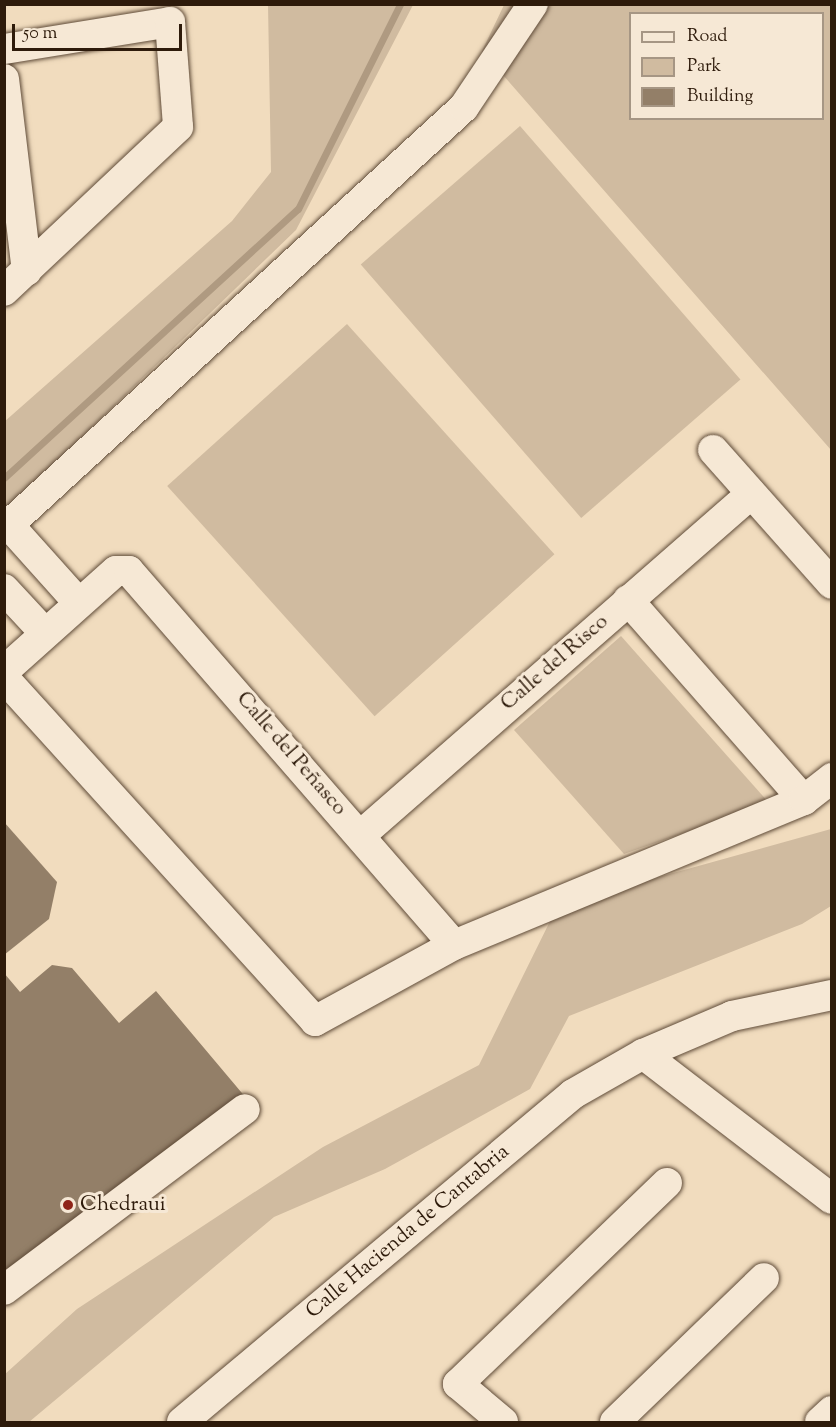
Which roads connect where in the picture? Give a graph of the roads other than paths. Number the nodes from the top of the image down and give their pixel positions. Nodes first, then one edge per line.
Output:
1 (533, 4) edge
2 (4, 49) edge
3 (4, 80) edge
4 (27, 271) junction
5 (4, 291) edge
6 (713, 450) dead end
7 (751, 494) junction
8 (6, 526) edge
9 (831, 584) edge
10 (4, 589) edge
11 (628, 600) junction
12 (78, 602) junction
13 (44, 632) junction
14 (4, 672) edge
15 (831, 778) edge
16 (804, 800) junction
17 (362, 834) junction
18 (454, 945) junction
19 (828, 999) edge
20 (643, 1054) junction
21 (245, 1108) dead end
22 (667, 1183) dead end
23 (831, 1199) edge
24 (764, 1278) dead end
25 (4, 1290) edge
26 (831, 1411) edge
27 (182, 1422) edge
28 (503, 1422) edge
29 (615, 1422) edge
30 (820, 1422) edge

1 - 8 street
2 - 4 street
3 - 4 street
4 - 5 street
6 - 7 street
7 - 9 street
7 - 11 street, Calle del Risco
8 - 12 street
10 - 13 street
11 - 16 street
11 - 17 street, Calle del Risco
12 - 13 street
12 - 17 street, Calle del Peñasco
13 - 14 street
14 - 18 street
15 - 16 street
16 - 18 street
17 - 18 street, Calle del Peñasco
19 - 20 street, Calle Hacienda de Cantabria
20 - 23 street
20 - 27 street, Calle Hacienda de Cantabria
21 - 25 street
22 - 28 street
24 - 29 street
26 - 30 street

